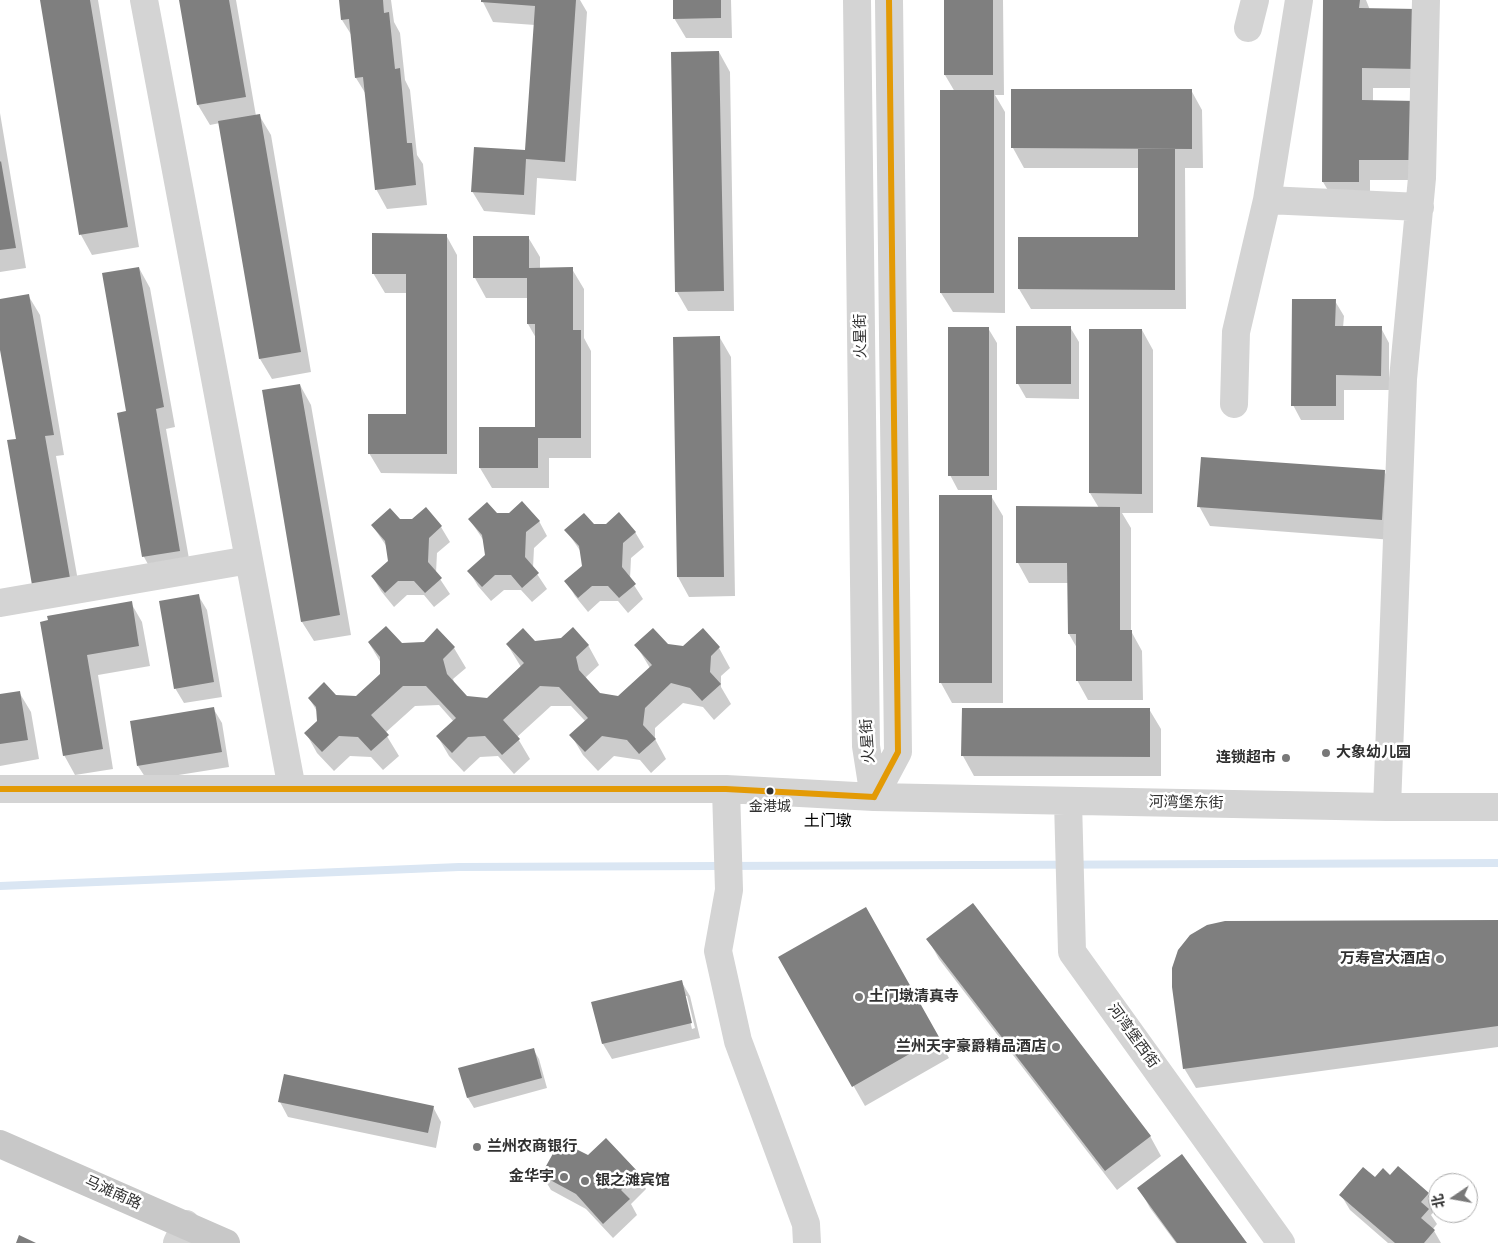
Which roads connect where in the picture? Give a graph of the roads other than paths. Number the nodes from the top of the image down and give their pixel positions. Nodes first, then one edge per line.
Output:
1 (144, 0) edge
2 (857, 0) edge
3 (889, 0) edge
4 (1255, 0) edge
5 (1299, 0) edge
6 (1426, 0) edge
7 (1248, 28) dead end
8 (1267, 200) junction
9 (1420, 207) junction
10 (1234, 404) dead end
11 (249, 560) junction
12 (0, 603) edge
13 (0, 789) edge
14 (292, 789) junction
15 (726, 789) junction
16 (874, 797) junction
17 (1068, 801) junction
18 (1387, 807) junction
19 (1498, 807) edge
20 (0, 1144) edge
21 (181, 1234) edge
22 (226, 1243) edge
23 (807, 1243) edge
24 (1281, 1243) edge

1 - 11 street
2 - 16 street, 火星街
3 - 16 street, 火星街
4 - 7 street
5 - 8 street
6 - 9 street
8 - 9 street
8 - 10 street
9 - 18 street
11 - 12 street
11 - 14 street
13 - 14 street, 河湾堡东街
14 - 15 street, 河湾堡东街
15 - 16 street, 河湾堡东街
15 - 23 street
16 - 17 street, 河湾堡东街
17 - 18 street, 河湾堡东街
17 - 24 street, 河湾堡西街
18 - 19 street, 河湾堡东街
20 - 21 main road, 马滩南路
21 - 22 main road, 马滩南路

